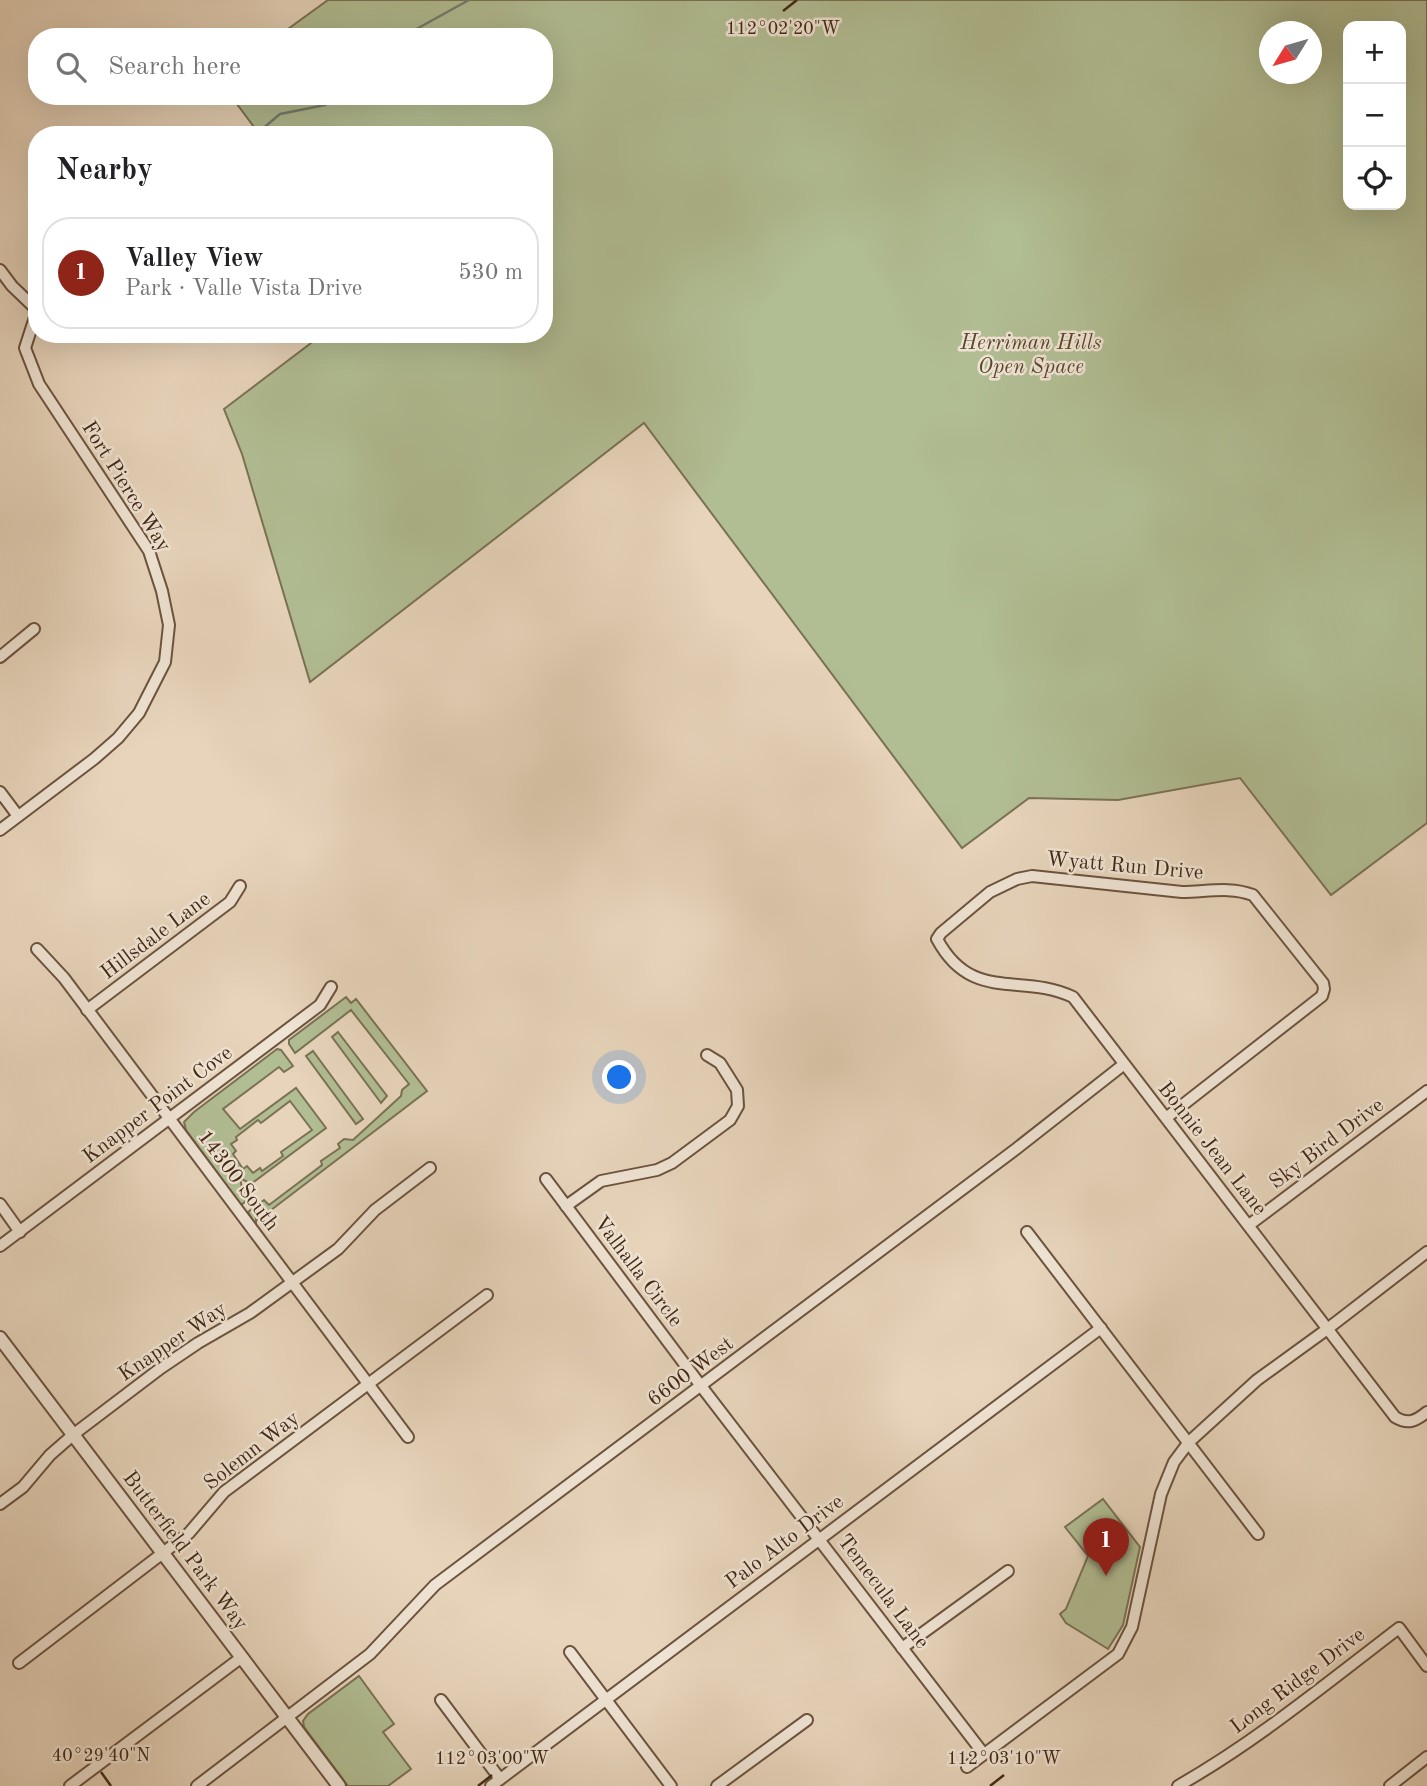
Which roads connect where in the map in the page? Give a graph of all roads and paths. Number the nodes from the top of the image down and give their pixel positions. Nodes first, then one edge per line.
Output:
1 (0, 270) edge
2 (28, 302) edge
3 (28, 339) edge
4 (34, 629) dead end
5 (0, 657) edge
6 (0, 792) edge
7 (18, 816) junction
8 (0, 830) edge
9 (240, 886) dead end
10 (937, 939) joint
11 (37, 949) dead end
12 (331, 987) dead end
13 (87, 1010) junction
14 (707, 1055) dead end
15 (1123, 1065) junction
16 (1427, 1091) edge
17 (1166, 1118) junction
18 (169, 1119) junction
19 (430, 1168) dead end
20 (547, 1179) dead end
21 (0, 1204) edge
22 (566, 1206) junction
23 (1249, 1225) junction
24 (20, 1231) junction
25 (1027, 1232) dead end
26 (0, 1246) edge
27 (1427, 1252) edge
28 (292, 1283) junction
29 (487, 1295) dead end
30 (1101, 1328) junction
31 (1326, 1330) junction
32 (0, 1338) edge
33 (368, 1384) junction
34 (701, 1386) junction
35 (1427, 1412) edge
36 (74, 1434) junction
37 (408, 1437) dead end
38 (1189, 1442) junction
39 (0, 1504) edge
40 (1258, 1534) dead end
41 (820, 1539) junction
42 (164, 1552) junction
43 (1008, 1571) dead end
44 (902, 1648) junction
45 (570, 1652) dead end
46 (242, 1657) junction
47 (19, 1663) dead end
48 (1427, 1666) edge
49 (441, 1700) dead end
50 (606, 1700) junction
51 (288, 1717) junction
52 (807, 1720) dead end
53 (983, 1753) junction
54 (1427, 1757) edge
55 (967, 1767) dead end
56 (500, 1779) junction
57 (70, 1786) edge
58 (197, 1786) edge
59 (339, 1786) edge
60 (491, 1786) edge
61 (671, 1786) edge
62 (717, 1786) edge
63 (1178, 1786) edge
64 (1390, 1786) edge

1 - 2 street
3 - 7 street, Fort Pierce Way
4 - 5 street
6 - 7 street
7 - 8 street, Fort Pierce Way
9 - 13 street, Hillsdale Lane
10 - 15 street, Bonnie Jean Lane
10 - 17 street, Wyatt Run Drive
11 - 13 street, 14300 South
12 - 18 street, Knapper Point Cove
13 - 18 street, 14300 South
14 - 22 street
15 - 17 street, Bonnie Jean Lane
15 - 34 street, 6600 West
16 - 23 street, Sky Bird Drive
17 - 23 street, Bonnie Jean Lane
18 - 24 street, Knapper Point Cove
18 - 28 street, 14300 South
19 - 28 street, Knapper Way
20 - 22 street, Valhalla Circle
21 - 24 street
22 - 34 street, Valhalla Circle
23 - 31 street, Bonnie Jean Lane
24 - 26 street, Knapper Point Cove
25 - 30 street
27 - 31 street
28 - 33 street, 14300 South
28 - 36 street, Knapper Way
29 - 33 street, Solemn Way
30 - 38 street
30 - 41 street, Palo Alto Drive
31 - 35 street, Bonnie Jean Lane
31 - 38 street
32 - 36 street, Butterfield Park Way
33 - 37 street, 14300 South
33 - 42 street, Solemn Way
34 - 41 street, Temecula Lane
34 - 51 street, 6600 West
36 - 39 street, Knapper Way
36 - 42 street, Butterfield Park Way
38 - 40 street
38 - 53 street
41 - 44 street, Temecula Lane
41 - 50 street, Palo Alto Drive
42 - 46 street, Butterfield Park Way
42 - 47 street, Solemn Way
43 - 44 street
44 - 53 street, Temecula Lane
45 - 50 street
46 - 51 street, Butterfield Park Way
46 - 57 street
48 - 63 street, Long Ridge Drive
49 - 56 street
50 - 56 street, Palo Alto Drive
50 - 61 street
51 - 58 street, 6600 West
51 - 59 street, Butterfield Park Way
52 - 62 street
53 - 55 street
54 - 64 street
56 - 60 street, Palo Alto Drive

